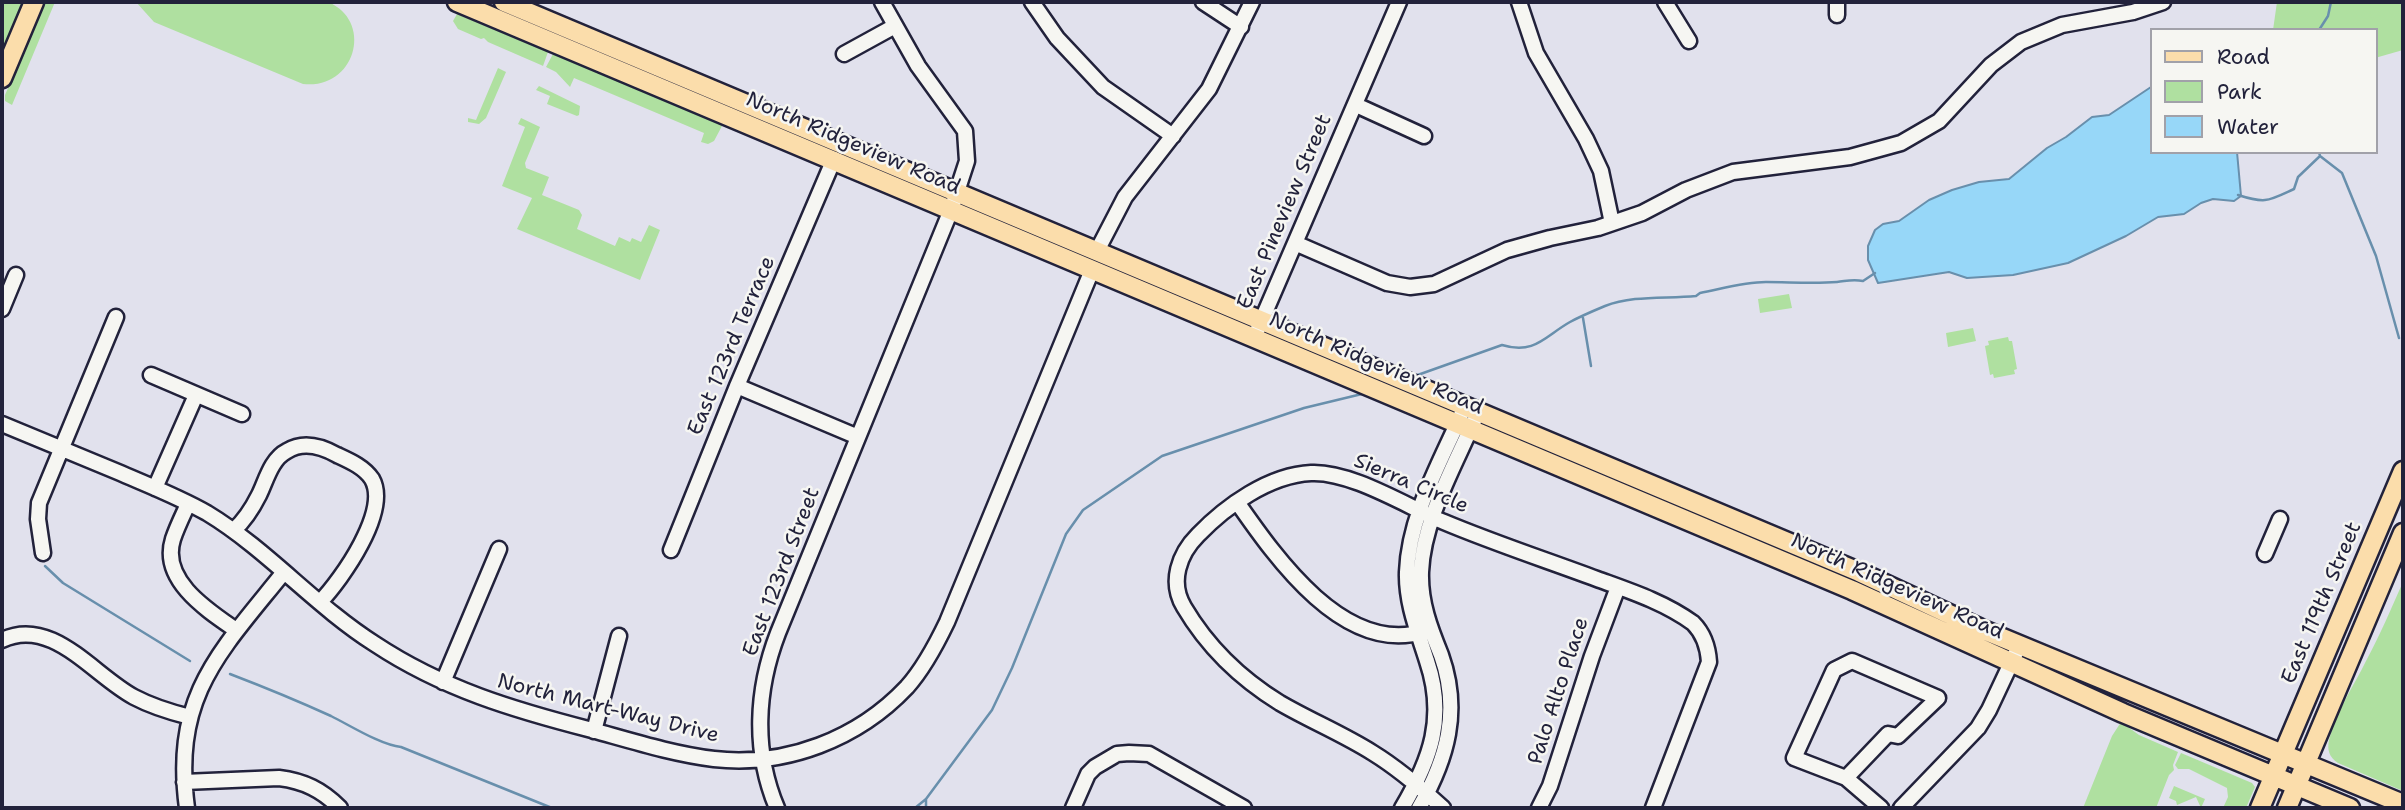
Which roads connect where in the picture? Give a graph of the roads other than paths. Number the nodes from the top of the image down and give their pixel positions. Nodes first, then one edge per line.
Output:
1 (34, 2) edge
2 (457, 2) edge
3 (504, 2) edge
4 (882, 2) edge
5 (1032, 2) edge
6 (1203, 2) edge
7 (1252, 2) edge
8 (1399, 2) edge
9 (1518, 2) edge
10 (1665, 2) edge
11 (2163, 2) edge
12 (895, 26) junction
13 (1241, 27) junction
14 (1689, 41) dead end
15 (845, 54) dead end
16 (2, 78) edge
17 (1356, 104) junction
18 (1173, 136) junction
19 (1424, 136) dead end
20 (834, 159) junction
21 (958, 192) junction
22 (951, 210) junction
23 (1612, 223) junction
24 (1294, 243) junction
25 (1097, 251) junction
26 (1092, 270) junction
27 (16, 275) dead end
28 (2, 309) edge
29 (116, 317) dead end
30 (1261, 320) junction
31 (1254, 338) junction
32 (151, 375) dead end
33 (737, 386) junction
34 (196, 395) junction
35 (1471, 409) junction
36 (242, 414) dead end
37 (2, 424) edge
38 (1464, 426) junction
39 (858, 437) junction
40 (61, 449) junction
41 (2403, 471) edge
42 (155, 488) junction
43 (1237, 502) junction
44 (188, 503) junction
45 (1426, 514) junction
46 (2280, 519) dead end
47 (234, 530) junction
48 (2403, 533) edge
49 (499, 549) dead end
50 (671, 550) dead end
51 (43, 553) dead end
52 (2265, 554) dead end
53 (284, 572) junction
54 (1618, 587) junction
55 (320, 602) junction
56 (236, 630) junction
57 (1424, 631) junction
58 (619, 636) dead end
59 (2, 640) edge
60 (2021, 644) junction
61 (2012, 663) junction
62 (443, 682) junction
63 (190, 717) junction
64 (594, 731) junction
65 (2283, 753) junction
66 (763, 758) junction
67 (2306, 763) junction
68 (2273, 776) junction
69 (1846, 778) junction
70 (184, 782) junction
71 (2296, 786) junction
72 (1422, 789) junction
73 (2403, 804) edge
74 (187, 808) edge
75 (340, 808) edge
76 (777, 808) edge
77 (1073, 808) edge
78 (1244, 808) edge
79 (1402, 808) edge
80 (1419, 808) edge
81 (1443, 808) edge
82 (1539, 808) edge
83 (1653, 808) edge
84 (1881, 808) edge
85 (1901, 808) edge
86 (2260, 808) edge
87 (2287, 808) edge
88 (2350, 808) edge

1 - 16 main road
2 - 20 main road, North Ridgeview Road
3 - 21 main road, North Ridgeview Road
4 - 12 street, East 123rd Street
5 - 18 street
6 - 13 street
7 - 13 street
8 - 17 street, East Pineview Street
9 - 23 street
10 - 14 street
11 - 23 street
12 - 15 street
12 - 21 street, East 123rd Street
13 - 18 street
17 - 19 street, East Pineview Street
17 - 24 street, East Pineview Street
18 - 25 street
20 - 22 main road, North Ridgeview Road
20 - 33 street, East 123rd Terrace
21 - 22 street, East 123rd Street
21 - 25 main road, North Ridgeview Road
22 - 26 main road, North Ridgeview Road
22 - 39 street, East 123rd Street
23 - 24 street
24 - 30 street, East Pineview Street
25 - 30 main road, North Ridgeview Road
26 - 31 main road, North Ridgeview Road
26 - 66 street, North Mart-Way Drive
27 - 28 street
29 - 40 street
30 - 31 street, East Pineview Street
30 - 35 main road, North Ridgeview Road
31 - 38 main road, North Ridgeview Road
32 - 34 street
33 - 39 street
33 - 50 street, East 123rd Terrace
34 - 36 street
34 - 42 street
35 - 38 street
35 - 60 main road, North Ridgeview Road
37 - 40 street, North Mart-Way Drive
38 - 45 street
38 - 61 main road, North Ridgeview Road
39 - 66 street, East 123rd Street
40 - 42 street, North Mart-Way Drive
40 - 51 street
41 - 65 main road, East 119th Street
42 - 44 street, North Mart-Way Drive
43 - 45 street, Sierra Circle
43 - 57 street
43 - 72 street, Sierra Circle
44 - 47 street, North Mart-Way Drive
44 - 56 street
45 - 54 street, Sierra Circle
45 - 57 street
46 - 52 street
47 - 53 street, North Mart-Way Drive
47 - 55 street
48 - 67 main road
49 - 62 street
53 - 55 street, North Mart-Way Drive
53 - 56 street
54 - 82 street, Palo Alto Place
54 - 83 street, Sierra Circle
55 - 62 street, North Mart-Way Drive
56 - 63 street
57 - 72 street
58 - 64 street
59 - 63 street
60 - 61 street
60 - 65 main road, North Ridgeview Road
61 - 68 main road, North Ridgeview Road
61 - 85 street
62 - 64 street, North Mart-Way Drive
63 - 70 street
64 - 66 street, North Mart-Way Drive
65 - 67 main road, North Ridgeview Road
65 - 68 main road, East 119th Street
66 - 76 street, East 123rd Street
67 - 71 main road
67 - 73 main road, North Ridgeview Road
68 - 71 main road, North Ridgeview Road
68 - 86 main road
69 - 69 street
69 - 84 street
70 - 74 street
70 - 75 street
71 - 87 main road
71 - 88 main road, North Ridgeview Road
72 - 79 street
72 - 80 street
72 - 81 street, Sierra Circle
77 - 78 street

